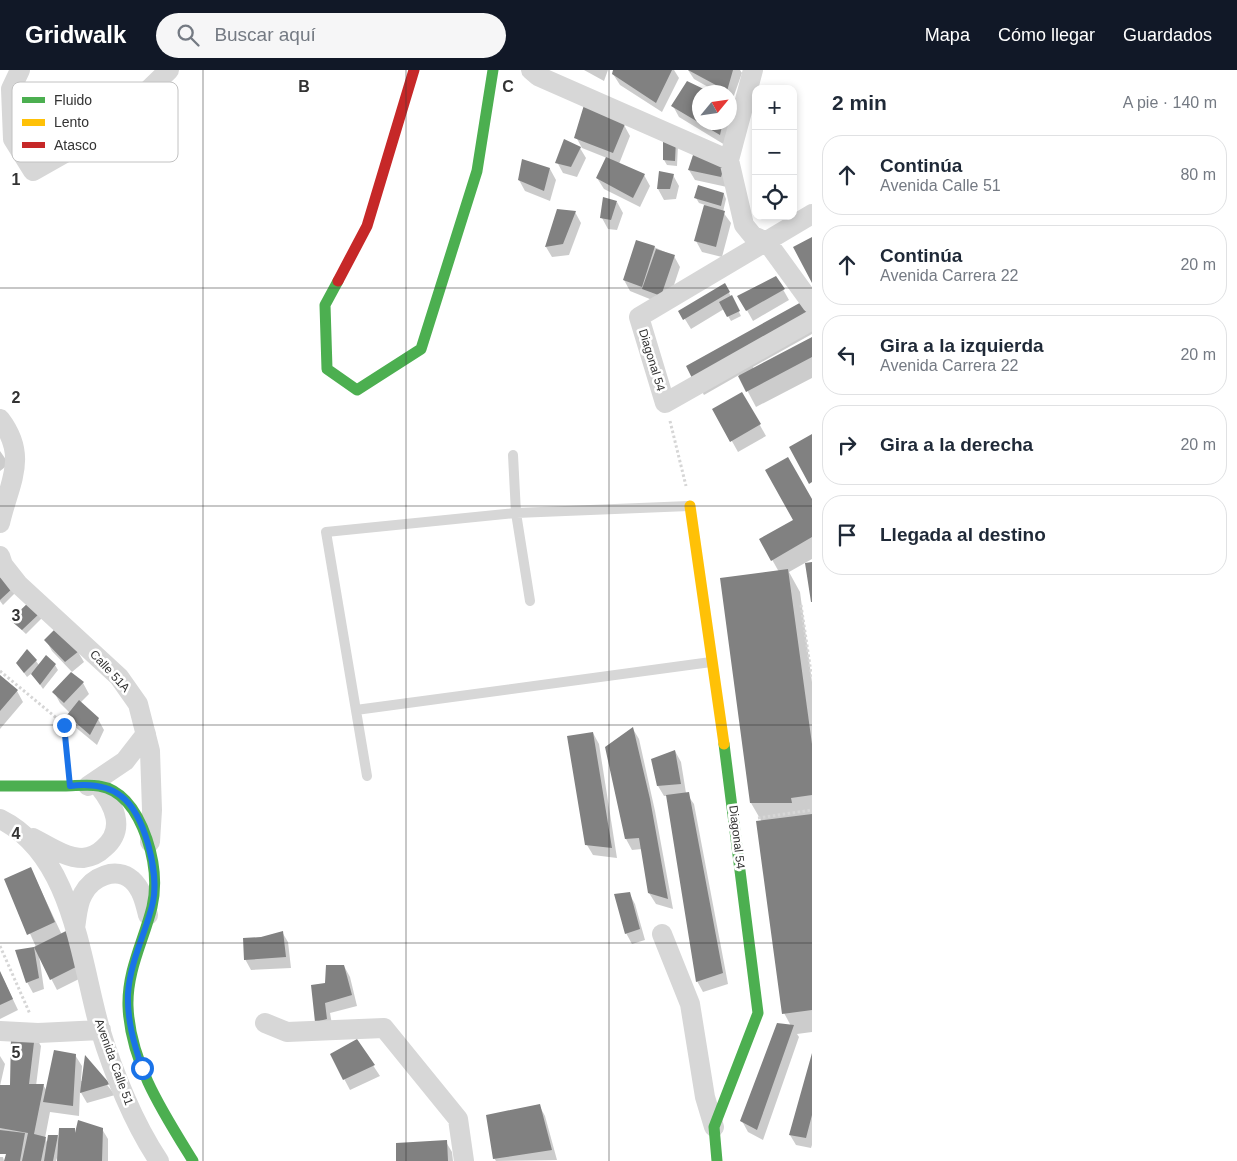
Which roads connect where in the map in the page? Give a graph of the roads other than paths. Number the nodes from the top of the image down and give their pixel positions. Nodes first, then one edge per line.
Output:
1 (20, 70) edge
2 (169, 70) edge
3 (414, 70) edge
4 (493, 70) edge
5 (531, 70) edge
6 (753, 70) edge
7 (14, 82) edge
8 (157, 82) edge
9 (12, 85) edge
10 (12, 122) edge
11 (729, 160) junction
12 (27, 162) edge
13 (49, 162) edge
14 (812, 214) edge
15 (767, 242) junction
16 (812, 304) edge
17 (812, 320) edge
18 (0, 419) edge
19 (513, 455) dead end
20 (690, 506) joint
21 (516, 513) junction
22 (1, 516) edge
23 (0, 556) edge
24 (530, 601) dead end
25 (712, 662) junction
26 (356, 710) junction
27 (146, 734) junction
28 (366, 776) dead end
29 (0, 786) edge
30 (85, 786) junction
31 (0, 819) edge
32 (22, 832) junction
33 (149, 849) junction
34 (148, 917) junction
35 (75, 928) junction
36 (662, 934) dead end
37 (265, 1023) dead end
38 (101, 1030) junction
39 (0, 1031) edge
40 (714, 1127) junction
41 (159, 1161) edge
42 (193, 1161) edge
43 (464, 1161) edge
44 (717, 1161) edge

1 - 7 street
2 - 8 street
3 - 4 street
5 - 11 street
6 - 11 street
9 - 10 street
11 - 15 street
12 - 13 street
14 - 15 street
15 - 16 street
15 - 17 street, Diagonal 54
18 - 22 street
19 - 21 lane
20 - 21 lane
20 - 25 street, Diagonal 54
21 - 24 lane
21 - 26 lane
23 - 27 street, Calle 51A
25 - 26 lane
25 - 40 street, Diagonal 54
26 - 28 lane
27 - 30 street
27 - 33 street, Calle 51A
29 - 30 street
30 - 32 street
30 - 33 street, Avenida Calle 51
31 - 32 street
32 - 35 street, Avenida Calle 51
33 - 34 street, Avenida Calle 51
34 - 35 street
34 - 42 street, Avenida Calle 51
35 - 38 street, Avenida Calle 51
36 - 40 street
37 - 43 street
38 - 39 street
38 - 41 street, Avenida Calle 51
40 - 44 street, Diagonal 54

